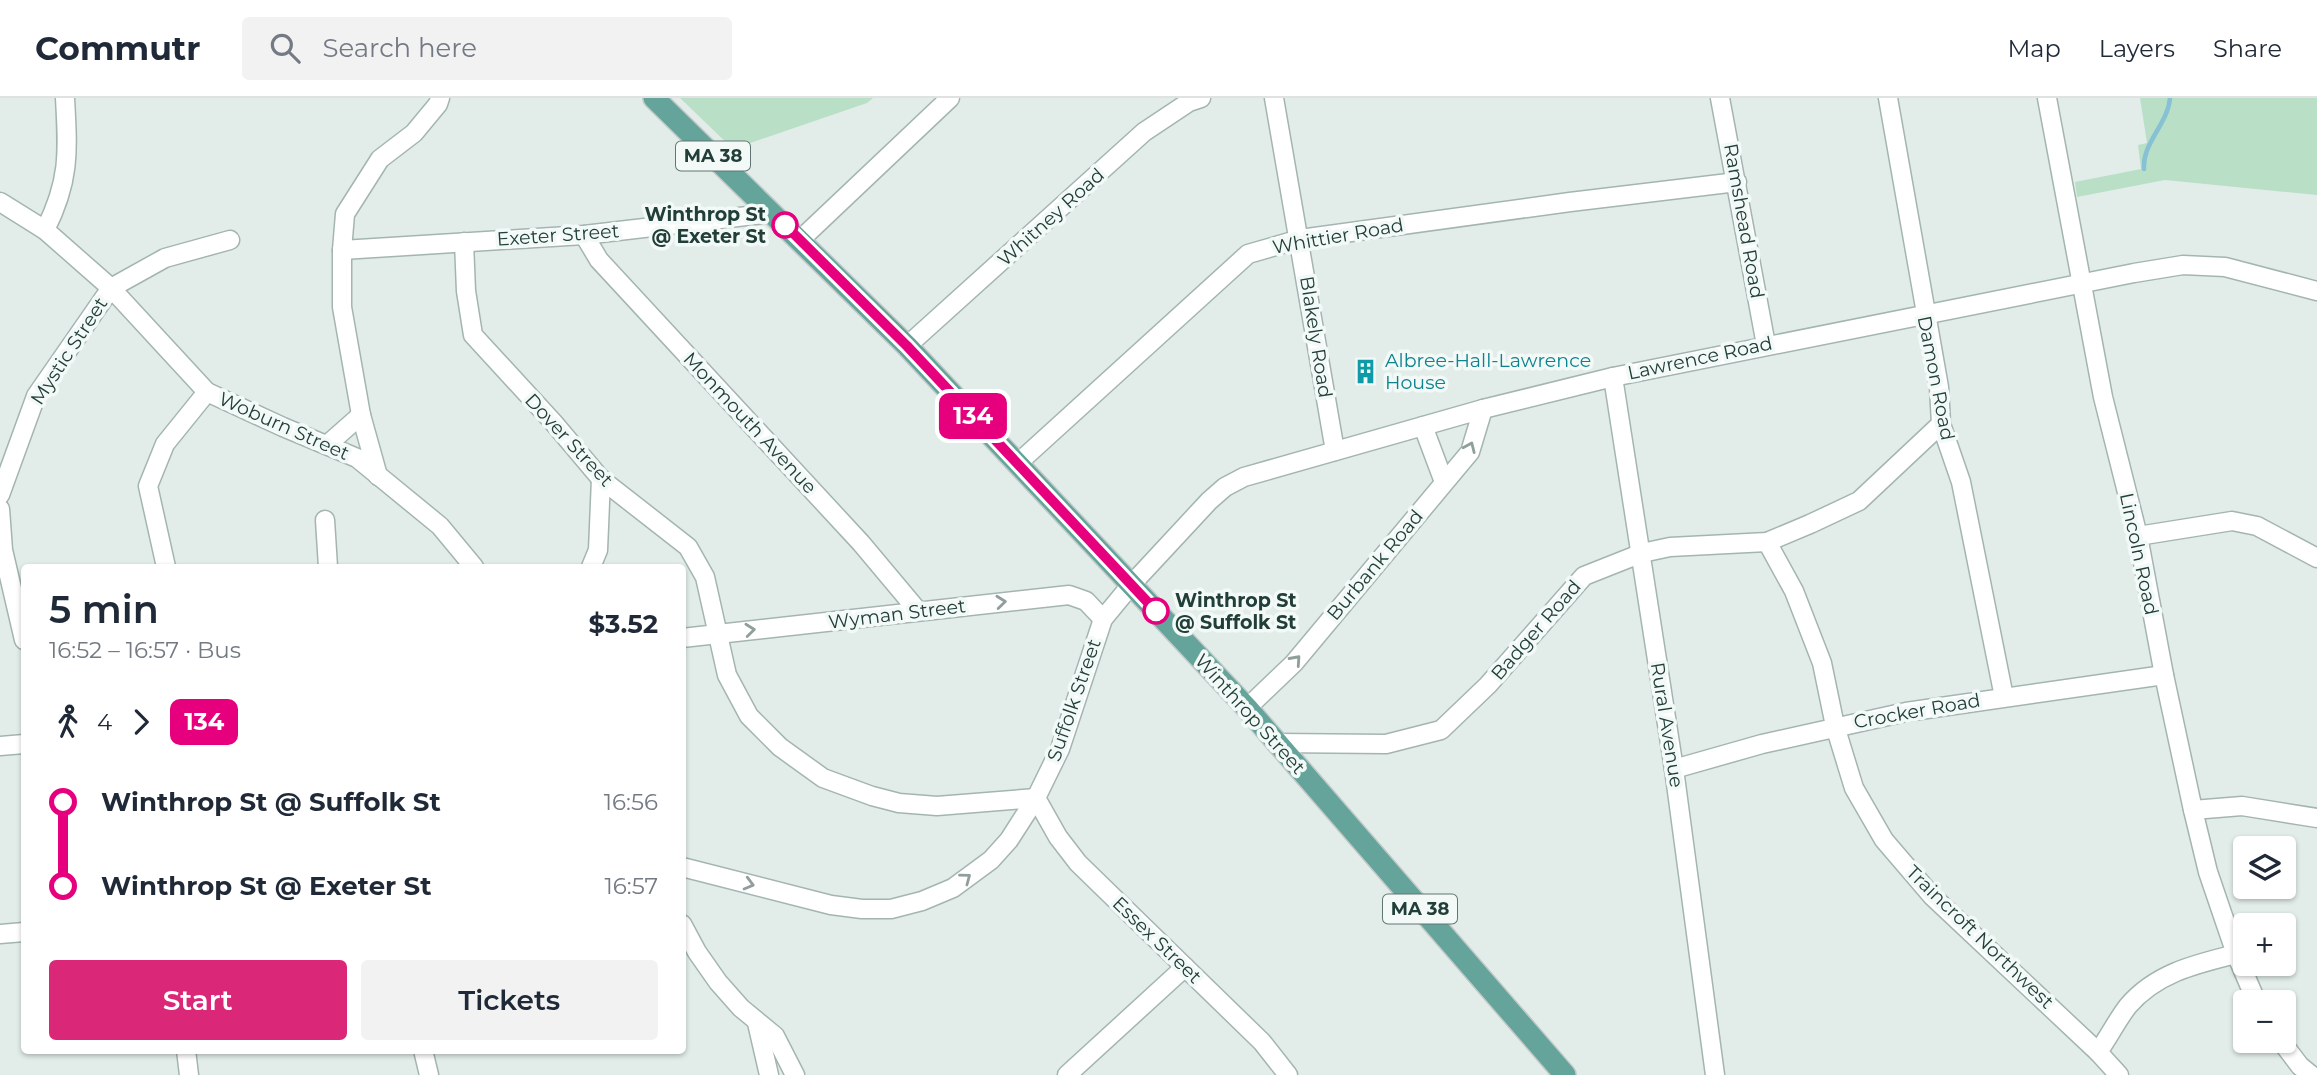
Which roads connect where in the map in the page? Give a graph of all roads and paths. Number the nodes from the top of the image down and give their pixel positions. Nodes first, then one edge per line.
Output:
1 (65, 98) edge
2 (440, 98) edge
3 (654, 98) edge
4 (950, 98) edge
5 (1201, 98) edge
6 (1274, 98) edge
7 (1720, 98) edge
8 (1888, 98) edge
9 (2047, 98) edge
10 (1737, 182) junction
11 (0, 202) edge
12 (773, 213) junction
13 (45, 230) junction
14 (584, 235) junction
15 (1300, 239) junction
16 (230, 240) dead end
17 (800, 240) junction
18 (464, 242) junction
19 (342, 250) junction
20 (2082, 282) junction
21 (111, 288) junction
22 (2317, 291) edge
23 (1924, 313) junction
24 (1766, 345) junction
25 (907, 346) junction
26 (1613, 377) junction
27 (207, 391) junction
28 (1483, 409) junction
29 (361, 415) junction
30 (1941, 424) junction
31 (1423, 426) junction
32 (327, 445) junction
33 (1335, 451) junction
34 (1018, 463) junction
35 (378, 476) junction
36 (601, 480) junction
37 (1444, 482) junction
38 (0, 495) edge
39 (0, 509) edge
40 (325, 520) dead end
41 (2138, 536) junction
42 (1767, 542) junction
43 (1, 550) edge
44 (1642, 553) junction
45 (2317, 558) edge
46 (165, 564) edge
47 (328, 564) edge
48 (472, 564) edge
49 (592, 564) edge
50 (1131, 585) junction
51 (918, 611) junction
52 (1103, 619) junction
53 (21, 628) edge
54 (717, 633) junction
55 (686, 637) edge
56 (2164, 675) junction
57 (2004, 697) junction
58 (1247, 708) junction
59 (1836, 726) junction
60 (1276, 743) junction
61 (21, 744) edge
62 (0, 746) edge
63 (1674, 769) junction
64 (1036, 798) junction
65 (2193, 810) junction
66 (2317, 818) edge
67 (686, 868) edge
68 (686, 931) edge
69 (21, 932) edge
70 (0, 934) edge
71 (2233, 945) edge
72 (2233, 955) edge
73 (1185, 967) junction
74 (757, 1023) junction
75 (2098, 1052) junction
76 (2290, 1053) edge
77 (186, 1054) edge
78 (424, 1054) edge
79 (189, 1075) edge
80 (429, 1075) edge
81 (769, 1075) edge
82 (795, 1075) edge
83 (1066, 1075) edge
84 (1288, 1075) edge
85 (1566, 1075) edge
86 (1716, 1075) edge
87 (2119, 1075) edge
88 (2311, 1075) edge

1 - 13 street
2 - 19 street
3 - 12 main road, Winthrop Street / MA 38
4 - 17 street
5 - 25 street, Whitney Road
6 - 15 street, Blakely Road
7 - 10 street, Ramshead Road
8 - 23 street, Damon Road
9 - 20 street, Lincoln Road
10 - 15 street, Whittier Road
10 - 24 street, Ramshead Road
11 - 13 street, Woburn Street
12 - 14 street, Exeter Street
12 - 17 main road, Winthrop Street / MA 38
13 - 21 street, Woburn Street
14 - 18 street, Exeter Street
14 - 51 street, Monmouth Avenue
15 - 33 street, Blakely Road
15 - 34 street, Whittier Road
16 - 21 street
17 - 25 main road, Winthrop Street / MA 38
18 - 19 street, Exeter Street
18 - 36 street, Dover Street
19 - 29 street
20 - 22 street, Lawrence Road
20 - 23 street, Lawrence Road
20 - 41 street, Lincoln Road
21 - 27 street, Woburn Street
21 - 38 street, Mystic Street
23 - 24 street, Lawrence Road
23 - 30 street, Damon Road
24 - 26 street, Lawrence Road
25 - 34 main road, Winthrop Street / MA 38
26 - 28 street, Lawrence Road
26 - 44 street, Rural Avenue
27 - 32 street, Woburn Street
27 - 46 street
28 - 31 street, Lawrence Road
37 -> 28 street, Burbank Road
29 - 32 street
29 - 35 street
30 - 42 street, Badger Road
30 - 57 street, Damon Road
31 - 33 street, Lawrence Road
31 - 37 street
32 - 35 street, Woburn Street
33 - 50 street, Lawrence Road
34 - 50 main road, Winthrop Street / MA 38
35 - 48 street, Woburn Street
36 - 49 street
36 - 54 street, Dover Street
58 -> 37 street, Burbank Road
39 - 43 street
40 - 47 street
41 - 45 street
41 - 56 street, Lincoln Road
42 - 44 street, Badger Road
42 - 59 street, Traincroft Northwest
43 - 53 street
44 - 60 street, Badger Road
44 - 63 street, Rural Avenue
50 - 52 street, Suffolk Street
50 - 58 main road, Winthrop Street / MA 38
51 -> 52 street, Wyman Street
54 -> 51 street, Wyman Street
52 - 64 street, Suffolk Street
54 - 55 street, Wyman Street
54 - 64 street, Dover Street
56 - 57 street, Crocker Road
56 - 65 street, Lincoln Road
57 - 59 street, Crocker Road
58 - 60 main road, Winthrop Street / MA 38
59 - 63 street, Crocker Road
59 - 75 street, Traincroft Northwest
60 - 85 main road, Winthrop Street / MA 38
61 - 62 street
63 - 86 street, Rural Avenue
67 -> 64 street, Suffolk Street
64 - 73 street, Essex Street
65 - 66 street
65 - 71 street, Lincoln Road
68 - 74 street
69 - 70 street
72 - 75 street
73 - 83 street
73 - 84 street, Essex Street
74 - 81 street
74 - 82 street
75 - 87 street, Traincroft Northwest
76 - 88 street
77 - 79 street
78 - 80 street

